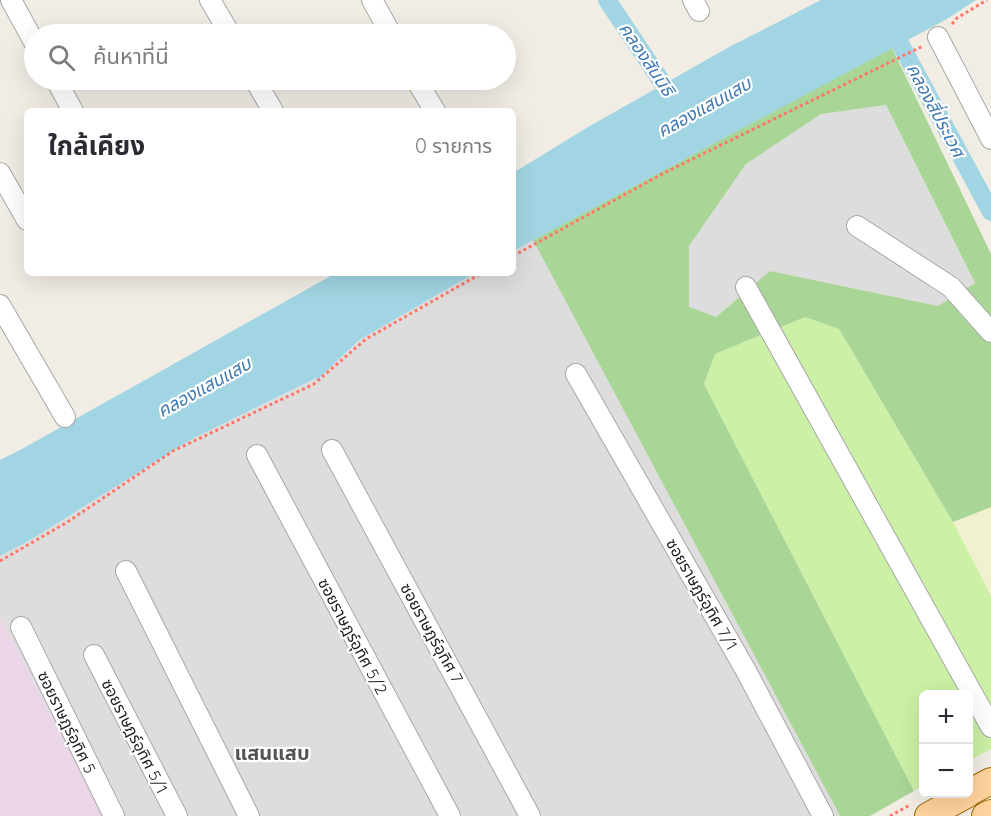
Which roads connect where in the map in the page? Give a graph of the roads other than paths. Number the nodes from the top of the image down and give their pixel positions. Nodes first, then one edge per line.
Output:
1 (11, 0) edge
2 (210, 0) edge
3 (372, 0) edge
4 (24, 24) edge
5 (224, 24) edge
6 (385, 24) edge
7 (931, 41) road end
8 (61, 90) edge
9 (261, 90) edge
10 (422, 90) edge
11 (71, 108) edge
12 (271, 108) edge
13 (433, 108) edge
14 (991, 139) edge
15 (0, 173) edge
16 (24, 215) edge
17 (857, 226) dead end
18 (746, 287) dead end
19 (0, 305) edge
20 (991, 332) edge
21 (576, 374) dead end
22 (65, 417) dead end
23 (332, 450) dead end
24 (257, 455) dead end
25 (126, 571) dead end
26 (21, 627) dead end
27 (94, 655) dead end
28 (991, 727) edge
29 (991, 781) edge
30 (973, 791) edge
31 (961, 798) edge
32 (991, 813) edge
33 (114, 816) edge
34 (177, 816) edge
35 (249, 816) edge
36 (450, 816) edge
37 (530, 816) edge
38 (823, 816) edge
39 (928, 816) edge
40 (985, 816) edge

1 - 4 street
2 - 5 street
3 - 6 street
7 - 14 street
8 - 11 street
9 - 12 street
10 - 13 street
15 - 16 street
17 - 20 street
18 - 28 street
19 - 22 street
21 - 38 street, ซอยราษฎร์อุทิศ 7/1
23 - 37 street, ซอยราษฎร์อุทิศ 7
24 - 36 street, ซอยราษฎร์อุทิศ 5/2
25 - 35 street
26 - 33 street, ซอยราษฎร์อุทิศ 5
27 - 34 street, ซอยราษฎร์อุทิศ 5/1
29 - 30 main road
31 - 39 main road
32 - 40 main road

